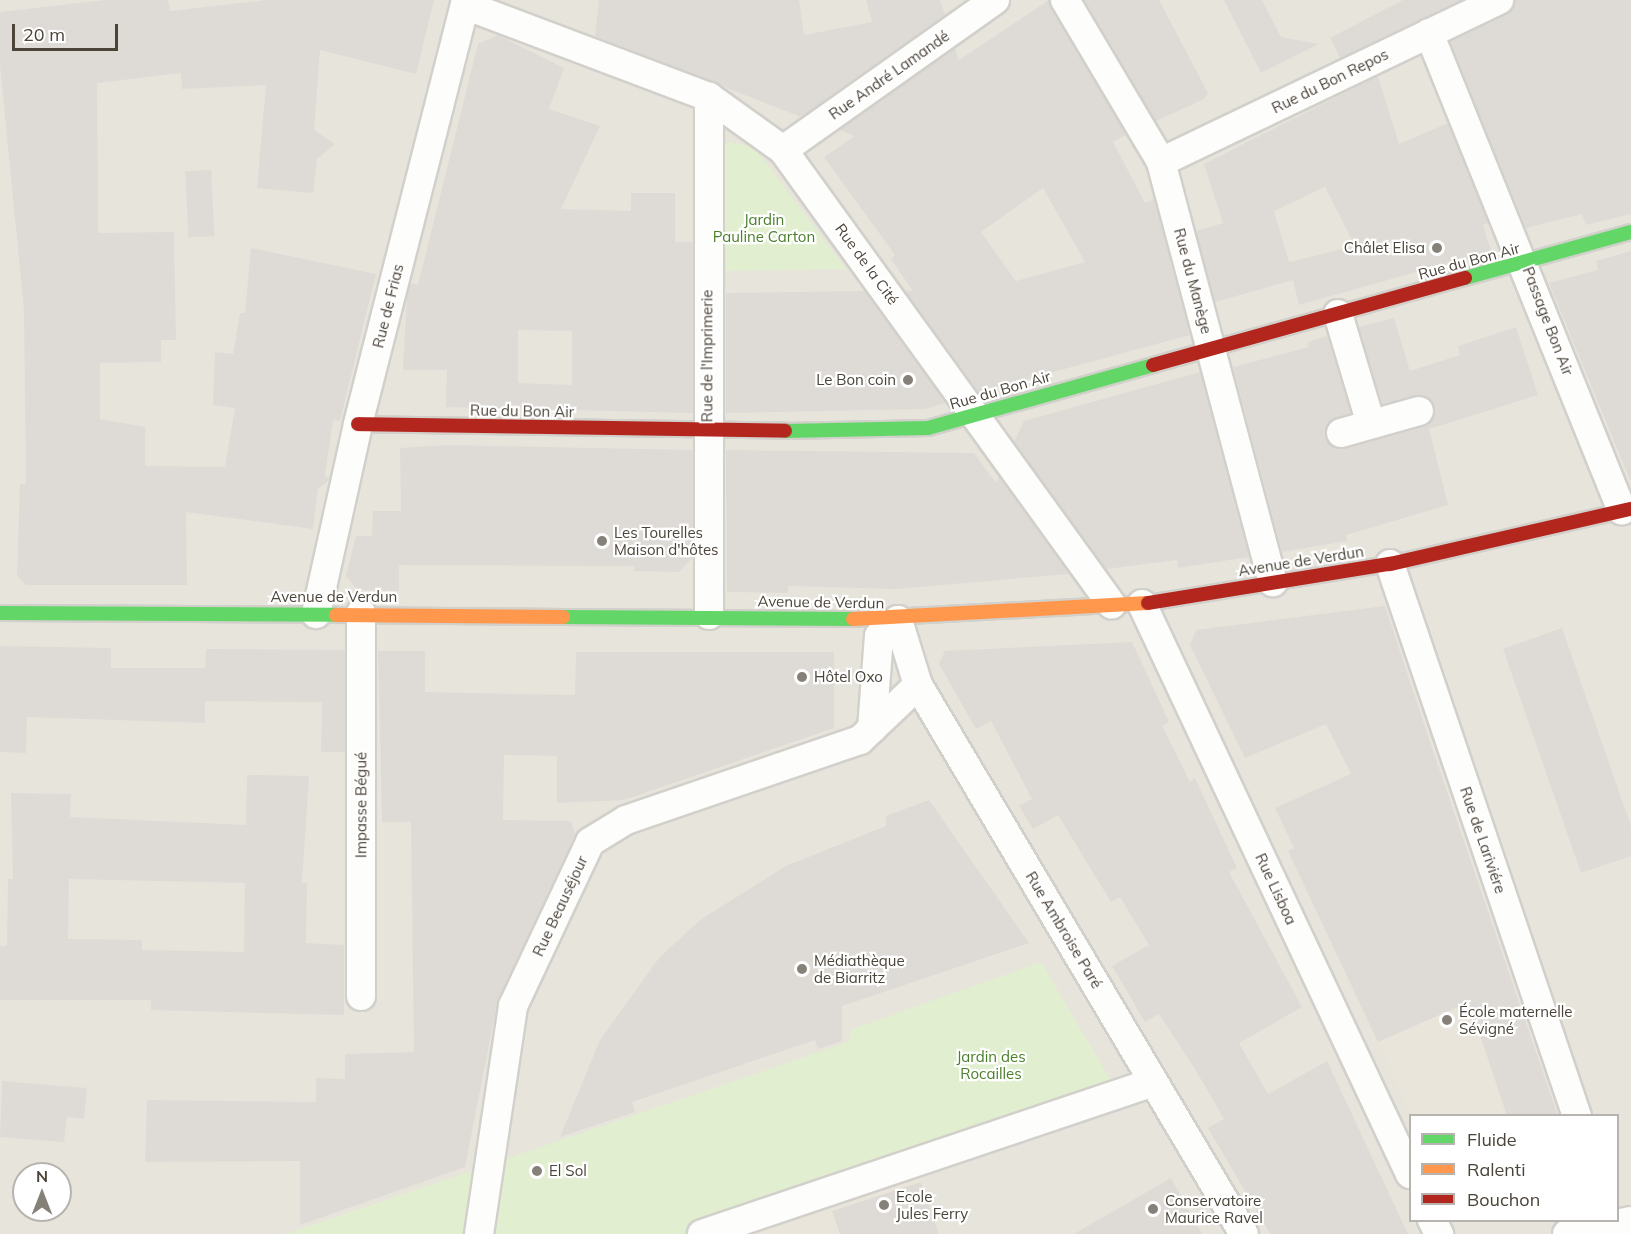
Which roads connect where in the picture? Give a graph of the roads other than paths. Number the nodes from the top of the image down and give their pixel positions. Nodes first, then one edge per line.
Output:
1 (995, 0) edge
2 (1065, 0) edge
3 (1499, 0) edge
4 (466, 2) edge
5 (1429, 33) junction
6 (709, 97) junction
7 (783, 150) junction
8 (1161, 162) junction
9 (1631, 232) edge
10 (1526, 263) junction
11 (1338, 314) junction
12 (1211, 347) junction
13 (1419, 411) dead end
14 (977, 413) junction
15 (358, 424) junction
16 (1371, 424) junction
17 (706, 432) junction
18 (1341, 433) dead end
19 (1627, 510) edge
20 (1390, 564) junction
21 (1273, 582) junction
22 (1142, 603) junction
23 (1112, 605) junction
24 (0, 613) edge
25 (361, 613) junction
26 (316, 614) junction
27 (710, 615) junction
28 (898, 620) junction
29 (918, 685) junction
30 (872, 729) junction
31 (361, 996) dead end
32 (1154, 1082) junction
33 (1575, 1114) edge
34 (1409, 1172) edge
35 (1631, 1221) edge
36 (1599, 1227) edge
37 (479, 1234) edge
38 (702, 1234) edge
39 (1244, 1234) edge
40 (1567, 1234) edge

1 - 7 street, Rue André Lamandé
2 - 8 street, Rue du Manège
3 - 5 street, Rue du Bon Repos
4 - 6 street, Rue de la Cité
4 - 15 street, Rue de Frias
5 - 8 street, Rue du Bon Repos
5 - 10 street, Passage Bon Air
6 - 7 street, Rue de la Cité
6 - 17 street, Rue de l'Imprimerie
7 - 14 street, Rue de la Cité
8 - 12 street, Rue du Manège
9 - 10 main road, Rue du Bon Air
10 - 11 main road, Rue du Bon Air
10 - 19 street, Passage Bon Air
11 - 12 main road, Rue du Bon Air
11 - 16 street
12 - 14 main road, Rue du Bon Air
12 - 21 street, Rue du Manège
13 - 16 street
14 - 17 main road, Rue du Bon Air
14 - 23 street, Rue de la Cité
15 - 17 main road, Rue du Bon Air
15 - 26 street, Rue de Frias
16 - 18 street
17 - 27 street, Rue de l'Imprimerie
19 - 20 main road, Avenue de Verdun
20 - 21 main road, Avenue de Verdun
20 - 33 street, Rue de Lariviére
21 - 22 main road, Avenue de Verdun
22 - 23 main road, Avenue de Verdun
22 - 34 street, Rue Lisboa
23 - 28 main road, Avenue de Verdun
24 - 26 main road, Avenue de Verdun
25 - 26 main road, Avenue de Verdun
25 - 27 main road, Avenue de Verdun
25 - 31 street, Impasse Bégué
27 - 28 main road, Avenue de Verdun
28 - 29 street, Rue Ambroise Paré
28 - 30 street
29 - 30 street, Rue Beauséjour
29 - 32 street, Rue Ambroise Paré
30 - 37 street, Rue Beauséjour
32 - 38 street
32 - 39 street, Rue Ambroise Paré
35 - 36 street
36 - 40 street

